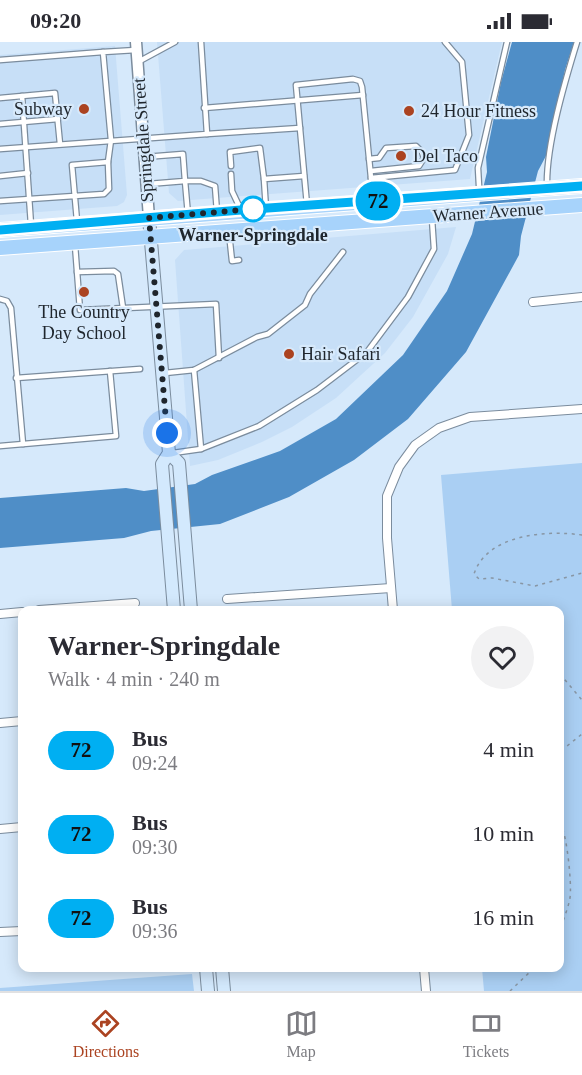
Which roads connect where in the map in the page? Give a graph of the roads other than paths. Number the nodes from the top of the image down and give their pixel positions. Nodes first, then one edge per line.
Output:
1 (175, 42) edge
2 (201, 42) edge
3 (445, 42) edge
4 (507, 42) edge
5 (577, 42) edge
6 (136, 46) edge
7 (103, 52) junction
8 (0, 60) edge
9 (137, 62) junction
10 (363, 95) junction
11 (21, 96) junction
12 (0, 98) edge
13 (297, 100) junction
14 (204, 108) junction
15 (58, 119) junction
16 (24, 122) junction
17 (0, 124) edge
18 (300, 128) junction
19 (207, 134) junction
20 (143, 138) junction
21 (111, 140) junction
22 (60, 144) junction
23 (26, 147) junction
24 (0, 149) edge
25 (145, 157) junction
26 (369, 159) junction
27 (108, 162) junction
28 (231, 166) dead end
29 (371, 171) junction
30 (28, 174) junction
31 (231, 174) dead end
32 (0, 176) edge
33 (304, 176) junction
34 (371, 178) junction
35 (264, 179) junction
36 (185, 181) junction
37 (147, 184) junction
38 (582, 186) edge
39 (542, 189) junction
40 (482, 193) junction
41 (76, 197) junction
42 (29, 199) junction
43 (0, 201) edge
44 (376, 202) junction
45 (582, 205) edge
46 (307, 206) junction
47 (266, 209) junction
48 (241, 210) junction
49 (217, 212) junction
50 (188, 215) junction
51 (435, 216) junction
52 (149, 218) junction
53 (377, 220) junction
54 (77, 224) junction
55 (32, 228) junction
56 (0, 230) edge
57 (229, 230) junction
58 (150, 236) junction
59 (0, 240) edge
60 (75, 242) junction
61 (0, 248) edge
62 (343, 252) dead end
63 (239, 260) dead end
64 (77, 273) junction
65 (582, 297) edge
66 (0, 299) edge
67 (533, 302) dead end
68 (157, 306) junction
69 (123, 308) junction
70 (219, 358) junction
71 (140, 369) dead end
72 (194, 370) junction
73 (110, 371) junction
74 (162, 373) junction
75 (16, 378) junction
76 (582, 409) edge
77 (22, 444) junction
78 (0, 446) edge
79 (201, 449) junction
80 (169, 453) junction
81 (391, 588) junction
82 (227, 599) dead end
83 (135, 603) dead end
84 (94, 606) edge
85 (174, 606) edge
86 (191, 606) edge
87 (393, 606) edge
88 (18, 612) edge
89 (0, 614) edge
90 (18, 721) edge
91 (0, 723) edge
92 (18, 827) edge
93 (0, 829) edge
94 (18, 931) edge
95 (0, 932) edge
96 (206, 972) edge
97 (222, 972) edge
98 (424, 972) edge
99 (208, 991) edge
100 (224, 991) edge
101 (426, 991) edge

1 - 9 lane
2 - 14 lane
3 - 34 lane
4 - 40 lane
5 - 39 lane
6 - 7 lane
6 - 9 street, Springdale Street
7 - 8 lane
7 - 21 lane
9 - 20 street, Springdale Street
10 - 13 lane
10 - 13 lane
10 - 26 lane
11 - 12 lane
11 - 15 lane
11 - 16 lane
13 - 14 lane
13 - 18 lane
14 - 19 lane
15 - 16 lane
15 - 22 lane
16 - 17 lane
16 - 23 lane
18 - 19 lane
18 - 33 lane
19 - 20 lane
20 - 21 lane
20 - 25 street, Springdale Street
21 - 22 lane
21 - 27 lane
22 - 23 lane
23 - 24 lane
23 - 30 lane
25 - 36 lane
25 - 37 street, Springdale Street
26 - 29 lane
26 - 29 lane
27 - 41 lane
27 - 41 lane
28 - 35 lane
29 - 34 lane
30 - 32 lane
30 - 42 lane
31 - 48 lane
33 - 35 lane
33 - 46 lane
34 - 44 lane
35 - 47 lane
36 - 37 lane
36 - 49 lane
36 - 50 lane
37 - 52 street, Springdale Street
38 - 39 main road, Warner Avenue
39 - 40 main road, Warner Avenue
40 - 44 main road, Warner Avenue
40 - 51 main road
41 - 42 lane
41 - 54 lane
42 - 43 lane
42 - 55 lane
44 - 46 main road, Warner Avenue
44 - 53 main road
45 - 51 main road, Warner Avenue
46 - 47 main road, Warner Avenue
47 - 48 main road, Warner Avenue
48 - 49 main road, Warner Avenue
49 - 50 main road, Warner Avenue
50 - 52 main road, Warner Avenue
51 - 53 main road, Warner Avenue
51 - 79 lane
52 - 54 main road, Warner Avenue
52 - 58 main road, Springdale Street
53 - 57 main road, Warner Avenue
54 - 55 main road, Warner Avenue
55 - 56 main road, Warner Avenue
55 - 59 main road
57 - 58 main road, Warner Avenue
57 - 63 lane
58 - 60 main road, Warner Avenue
58 - 68 main road, Springdale Street
60 - 61 main road, Warner Avenue
60 - 64 lane
62 - 70 lane
64 - 69 lane
64 - 69 lane
65 - 67 street
66 - 75 lane
68 - 69 lane
68 - 70 lane
68 - 74 main road, Springdale Street
70 - 72 lane
71 - 73 lane
72 - 74 lane
72 - 79 lane
73 - 75 lane
73 - 77 lane
74 - 80 main road, Springdale Street
75 - 77 lane
76 - 81 street
77 - 78 lane
79 - 80 lane
80 - 85 main road, Springdale Street
80 - 86 main road, Springdale Street
81 - 82 street
81 - 87 street
83 - 84 street
88 - 89 street
90 - 91 street
92 - 93 street
94 - 95 street
96 - 99 main road
97 - 100 main road
98 - 101 street

